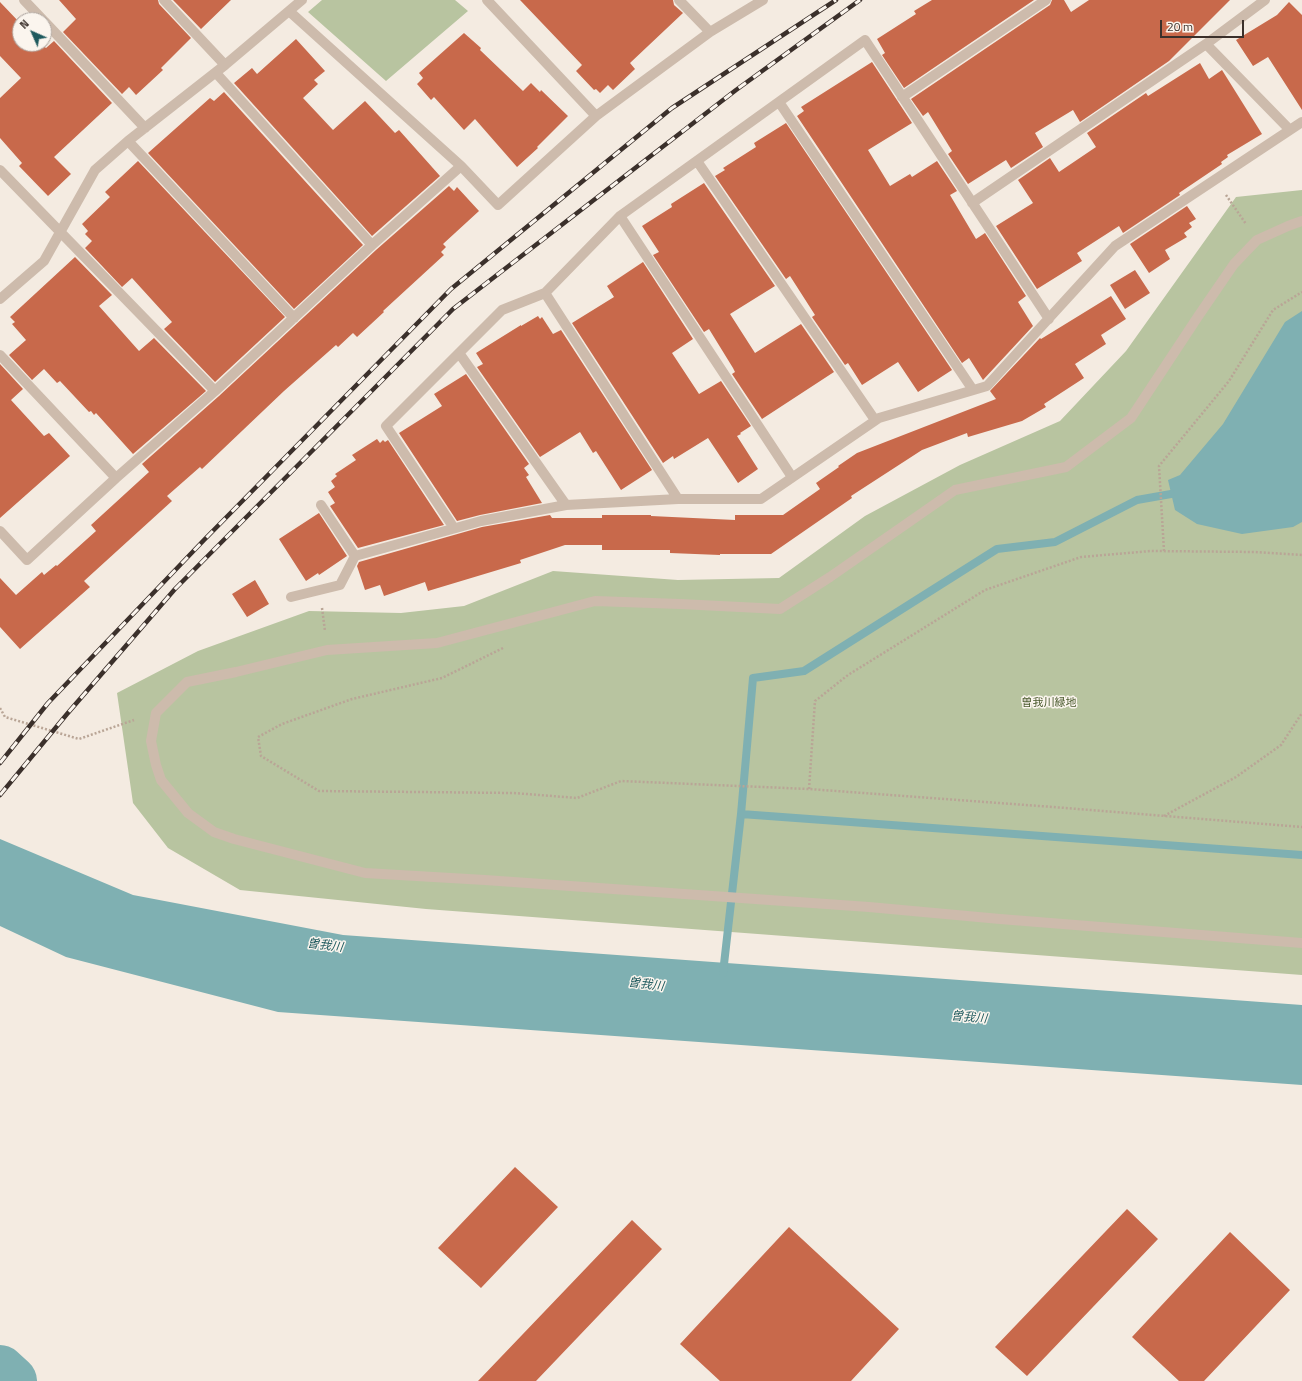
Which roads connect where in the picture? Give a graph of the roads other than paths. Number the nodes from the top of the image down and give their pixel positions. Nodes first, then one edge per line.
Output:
1 (24, 0) edge
2 (164, 0) edge
3 (302, 0) edge
4 (487, 0) edge
5 (679, 0) edge
6 (762, 0) edge
7 (1046, 0) edge
8 (1266, 0) edge
9 (289, 11) junction
10 (35, 12) edge
11 (52, 29) edge
12 (710, 32) junction
13 (1206, 44) junction
14 (225, 65) junction
15 (216, 72) junction
16 (902, 96) junction
17 (779, 102) junction
18 (596, 116) junction
19 (1302, 122) edge
20 (145, 128) junction
21 (1290, 130) junction
22 (128, 141) junction
23 (697, 162) junction
24 (461, 166) junction
25 (0, 170) edge
26 (972, 203) junction
27 (620, 216) junction
28 (1302, 221) edge
29 (60, 232) junction
30 (372, 245) junction
31 (546, 293) junction
32 (0, 299) edge
33 (294, 318) junction
34 (1049, 319) junction
35 (459, 353) junction
36 (0, 355) edge
37 (973, 390) junction
38 (214, 391) junction
39 (875, 420) junction
40 (792, 477) junction
41 (116, 478) junction
42 (678, 499) junction
43 (321, 505) dead end
44 (566, 505) junction
45 (454, 528) junction
46 (0, 530) edge
47 (355, 556) junction
48 (291, 597) dead end
49 (1302, 943) edge

1 - 10 street
2 - 14 street
3 - 9 street
4 - 18 street
5 - 12 street
6 - 12 street
7 - 16 street
8 - 13 street
9 - 14 street
9 - 24 street
11 - 20 street
12 - 18 street
13 - 21 street
13 - 26 street
14 - 15 street
15 - 20 street
15 - 30 street
16 - 17 street
16 - 26 street
17 - 23 street
17 - 37 street
18 - 24 street
19 - 21 street
20 - 22 street
21 - 34 street
22 - 29 street
22 - 33 street
23 - 27 street
23 - 39 street
24 - 30 street
25 - 29 street
26 - 34 street
27 - 31 street
27 - 40 street
28 - 49 street
29 - 32 street
29 - 38 street
30 - 33 street
31 - 35 street
31 - 42 street
33 - 38 street
34 - 37 street
35 - 44 street
35 - 45 street
36 - 41 street
37 - 39 street
38 - 41 street
39 - 40 street
40 - 42 street
41 - 46 street
42 - 44 street
43 - 47 street
44 - 45 street
45 - 47 street
47 - 48 street

